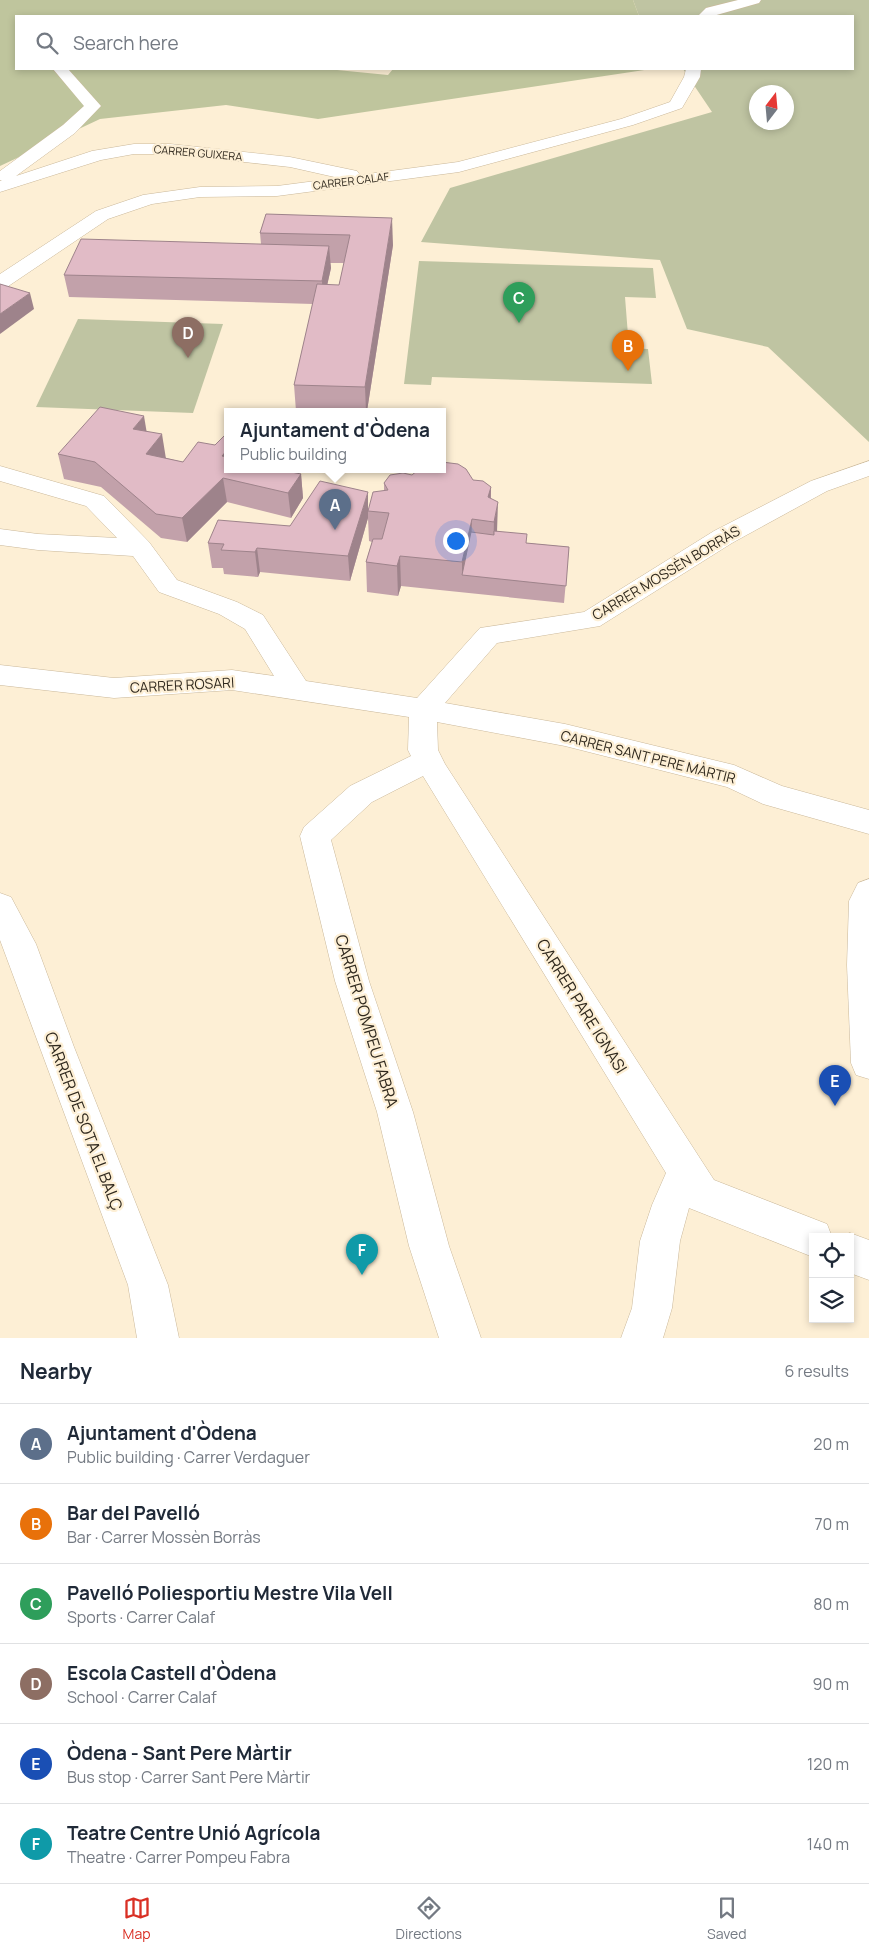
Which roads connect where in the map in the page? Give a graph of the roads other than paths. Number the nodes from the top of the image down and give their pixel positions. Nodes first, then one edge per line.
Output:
1 (754, 0) edge
2 (706, 15) edge
3 (61, 70) edge
4 (693, 70) edge
5 (369, 179) junction
6 (0, 180) edge
7 (0, 187) edge
8 (0, 283) edge
9 (869, 468) edge
10 (0, 473) edge
11 (0, 537) edge
12 (140, 548) junction
13 (0, 675) edge
14 (297, 690) junction
15 (423, 709) junction
16 (429, 760) junction
17 (869, 822) edge
18 (869, 892) edge
19 (0, 907) edge
20 (869, 1063) edge
21 (686, 1171) junction
22 (809, 1236) edge
23 (854, 1254) edge
24 (869, 1260) edge
25 (158, 1338) edge
26 (460, 1338) edge
27 (642, 1338) edge

1 - 2 street
3 - 6 street
4 - 5 street, CARRER CALAF
5 - 7 street, CARRER GUIXERA
5 - 8 street, CARRER CALAF
9 - 15 street, CARRER MOSSÈN BORRÀS
10 - 12 street
11 - 12 street
12 - 14 street
13 - 14 street, CARRER ROSARI
14 - 15 street, CARRER ROSARI
15 - 16 street, CARRER PARE IGNASI
15 - 17 street, CARRER SANT PERE MÀRTIR
16 - 21 street, CARRER PARE IGNASI
16 - 26 street, CARRER POMPEU FABRA
18 - 20 street
19 - 25 street, CARRER DE SOTA EL BALÇ
21 - 22 street, CARRER PARE IGNASI
21 - 27 street
23 - 24 street

